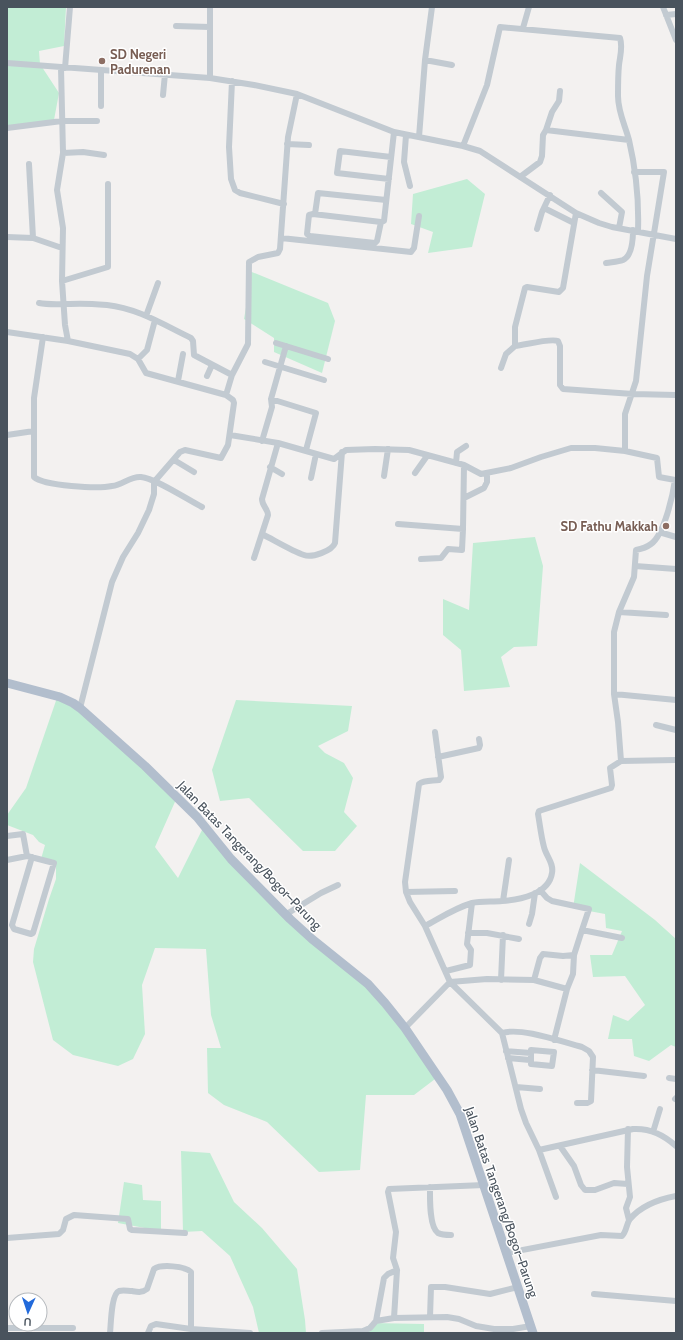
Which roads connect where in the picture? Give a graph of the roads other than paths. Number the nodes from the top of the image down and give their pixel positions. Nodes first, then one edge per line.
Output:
1 (70, 7) edge
2 (210, 7) edge
3 (432, 7) edge
4 (529, 7) edge
5 (664, 7) edge
6 (676, 14) edge
7 (666, 15) junction
8 (176, 26) dead end
9 (210, 28) junction
10 (524, 28) junction
11 (676, 40) edge
12 (425, 60) junction
13 (7, 63) edge
14 (452, 65) dead end
15 (63, 68) junction
16 (101, 70) junction
17 (165, 74) junction
18 (210, 78) junction
19 (232, 82) junction
20 (560, 91) dead end
21 (297, 94) junction
22 (163, 95) dead end
23 (101, 106) dead end
24 (62, 121) junction
25 (97, 122) dead end
26 (7, 128) edge
27 (546, 130) junction
28 (394, 132) junction
29 (406, 135) junction
30 (419, 137) junction
31 (629, 140) junction
32 (287, 144) junction
33 (309, 145) dead end
34 (463, 146) junction
35 (63, 153) junction
36 (104, 155) dead end
37 (391, 157) junction
38 (29, 164) dead end
39 (634, 172) junction
40 (520, 177) junction
41 (389, 179) junction
42 (108, 184) dead end
43 (410, 186) dead end
44 (601, 193) dead end
45 (550, 195) junction
46 (386, 200) junction
47 (284, 204) junction
48 (544, 208) junction
49 (576, 213) junction
50 (315, 214) junction
51 (419, 216) dead end
52 (381, 222) junction
53 (574, 223) junction
54 (619, 228) junction
55 (537, 229) dead end
56 (635, 231) junction
57 (654, 234) junction
58 (7, 237) edge
59 (33, 238) junction
60 (281, 238) junction
61 (676, 239) edge
62 (62, 248) junction
63 (606, 263) dead end
64 (62, 281) junction
65 (158, 283) dead end
66 (39, 303) dead end
67 (64, 304) junction
68 (146, 316) junction
69 (155, 320) junction
70 (7, 332) edge
71 (43, 337) junction
72 (68, 341) junction
73 (276, 343) dead end
74 (286, 346) junction
75 (515, 346) junction
76 (183, 354) dead end
77 (138, 359) junction
78 (328, 359) dead end
79 (265, 362) dead end
80 (212, 365) junction
81 (281, 366) junction
82 (501, 368) dead end
83 (232, 375) junction
84 (207, 376) dead end
85 (324, 380) dead end
86 (178, 381) junction
87 (633, 394) junction
88 (226, 395) junction
89 (676, 395) edge
90 (271, 399) junction
91 (34, 431) junction
92 (230, 434) junction
93 (7, 435) edge
94 (262, 441) junction
95 (278, 443) junction
96 (466, 446) dead end
97 (388, 449) junction
98 (306, 450) junction
99 (625, 451) junction
100 (342, 452) junction
101 (316, 454) junction
102 (427, 456) junction
103 (174, 460) junction
104 (456, 463) junction
105 (464, 465) junction
106 (270, 467) junction
107 (194, 472) dead end
108 (415, 473) dead end
109 (487, 473) junction
110 (282, 474) dead end
111 (384, 476) dead end
112 (311, 478) dead end
113 (676, 479) edge
114 (154, 482) junction
115 (464, 498) junction
116 (674, 501) edge
117 (202, 507) dead end
118 (398, 524) dead end
119 (463, 529) junction
120 (659, 532) junction
121 (262, 534) junction
122 (676, 537) edge
123 (254, 558) dead end
124 (421, 559) dead end
125 (635, 566) junction
126 (676, 569) edge
127 (619, 612) junction
128 (666, 615) dead end
129 (7, 683) edge
130 (614, 694) junction
131 (676, 700) edge
132 (80, 708) junction
133 (656, 725) dead end
134 (676, 730) edge
135 (435, 732) dead end
136 (479, 738) dead end
137 (438, 756) junction
138 (676, 760) edge
139 (621, 762) junction
140 (7, 836) edge
141 (30, 857) junction
142 (7, 860) edge
143 (509, 860) dead end
144 (338, 885) dead end
145 (455, 891) dead end
146 (537, 891) junction
147 (406, 892) junction
148 (503, 901) junction
149 (472, 903) junction
150 (285, 914) junction
151 (529, 924) dead end
152 (425, 926) junction
153 (582, 930) junction
154 (468, 933) junction
155 (503, 935) junction
156 (622, 938) dead end
157 (519, 939) dead end
158 (574, 955) junction
159 (446, 971) junction
160 (501, 980) junction
161 (534, 980) junction
162 (450, 982) junction
163 (567, 989) junction
164 (405, 1028) junction
165 (502, 1033) junction
166 (554, 1040) junction
167 (506, 1051) junction
168 (508, 1058) junction
169 (592, 1070) junction
170 (644, 1076) dead end
171 (668, 1078) dead end
172 (676, 1079) edge
173 (516, 1087) junction
174 (540, 1088) dead end
175 (577, 1103) dead end
176 (660, 1109) dead end
177 (628, 1129) junction
178 (653, 1132) junction
179 (560, 1146) junction
180 (676, 1146) edge
181 (539, 1150) junction
182 (628, 1184) junction
183 (484, 1185) junction
184 (430, 1187) junction
185 (676, 1196) edge
186 (556, 1197) dead end
187 (629, 1220) junction
188 (185, 1233) dead end
189 (451, 1235) dead end
190 (7, 1238) edge
191 (508, 1253) junction
192 (397, 1270) junction
193 (518, 1287) junction
194 (594, 1294) dead end
195 (676, 1301) edge
196 (430, 1317) junction
197 (394, 1318) junction
198 (376, 1321) junction
199 (476, 1326) junction
200 (7, 1328) edge
201 (73, 1328) dead end
202 (191, 1329) junction
203 (532, 1329) edge
204 (182, 1330) edge
205 (60, 1331) edge
206 (110, 1333) edge
207 (148, 1333) edge
208 (250, 1333) edge
209 (322, 1333) edge
210 (477, 1333) edge

1 - 15 street
2 - 9 street
3 - 12 street
4 - 10 street
5 - 7 street
6 - 7 street
7 - 11 street
8 - 9 street
9 - 18 street
10 - 31 street
10 - 34 street
12 - 14 street
12 - 30 street
13 - 15 street
15 - 16 street
15 - 24 street
16 - 17 street
16 - 23 street
17 - 18 street
17 - 22 street
18 - 19 street
19 - 21 street
19 - 47 street
20 - 27 street
21 - 28 street
21 - 32 street
24 - 25 street
24 - 26 street
24 - 35 street
27 - 31 street
27 - 40 street
28 - 29 street
28 - 37 street
29 - 30 street
29 - 43 street
30 - 34 street
31 - 39 street
32 - 33 street
32 - 47 street
34 - 40 street
35 - 36 street
35 - 62 street
37 - 41 street
37 - 41 street
38 - 59 street
39 - 56 street
39 - 57 street
40 - 45 street
41 - 46 street
42 - 64 street
44 - 54 street
45 - 48 street
45 - 49 street
46 - 50 street
46 - 52 street
47 - 60 street
48 - 53 street
48 - 55 street
49 - 53 street
49 - 54 street
50 - 52 street
50 - 52 street
51 - 60 street
53 - 75 street
54 - 56 street
56 - 57 street
56 - 63 street
57 - 61 street
57 - 87 street
58 - 59 street
59 - 62 street
60 - 83 street
62 - 64 street
64 - 67 street
65 - 68 street
66 - 67 street
67 - 68 street
67 - 72 street
68 - 69 street
69 - 77 street
69 - 80 street
70 - 71 street
71 - 72 street
71 - 91 street
72 - 77 street
73 - 74 street
74 - 78 street
74 - 81 street
75 - 82 street
75 - 87 street
76 - 86 street
77 - 86 street
79 - 81 street
80 - 83 street
80 - 84 street
81 - 85 street
81 - 90 street
83 - 88 street
86 - 88 street
87 - 89 street
87 - 99 street
88 - 92 street
90 - 94 street
90 - 98 street
91 - 93 street
91 - 114 street
92 - 94 street
92 - 103 street
94 - 95 street
95 - 98 street
95 - 106 street
96 - 104 street
97 - 100 street
97 - 102 street
97 - 111 street
98 - 101 street
99 - 109 street
99 - 113 street
100 - 101 street
100 - 121 street
101 - 112 street
102 - 104 street
102 - 108 street
103 - 107 street
103 - 114 street
104 - 105 street
105 - 109 street
105 - 115 street
106 - 110 street
106 - 121 street
109 - 115 street
113 - 116 street
114 - 117 street
114 - 132 street
115 - 119 street
116 - 120 street
118 - 119 street
119 - 124 street
120 - 122 street
120 - 125 street
121 - 123 street
125 - 126 street
125 - 127 street
127 - 128 street
127 - 130 street
129 - 132 main road, Jalan Batas Tangerang/Bogor–Parung
130 - 131 street
130 - 139 street
132 - 150 main road, Jalan Batas Tangerang/Bogor–Parung
133 - 134 street
135 - 137 street
136 - 137 street
137 - 147 street
138 - 139 street
139 - 146 street
140 - 141 street
141 - 141 street
141 - 142 street
143 - 148 street
144 - 150 street
145 - 147 street
146 - 148 street
146 - 151 street
146 - 153 street
147 - 152 street
148 - 149 street
149 - 152 street
149 - 154 street
150 - 164 main road, Jalan Batas Tangerang/Bogor–Parung
152 - 159 street
153 - 156 street
153 - 158 street
154 - 155 street
154 - 159 street
155 - 157 street
155 - 160 street
158 - 161 street
158 - 163 street
159 - 162 street
160 - 161 street
160 - 162 street
161 - 163 street
162 - 164 street
162 - 165 street
163 - 166 street
164 - 183 main road, Jalan Batas Tangerang/Bogor–Parung
165 - 166 street
165 - 167 street
166 - 169 street
167 - 168 street
167 - 168 street
168 - 173 street
169 - 170 street
169 - 175 street
171 - 172 street
173 - 174 street
173 - 181 street
176 - 178 street
177 - 178 street
177 - 179 street
177 - 182 street
178 - 180 street
179 - 181 street
179 - 182 street
181 - 186 street
182 - 187 street
183 - 184 street
183 - 191 main road, Jalan Batas Tangerang/Bogor–Parung
184 - 189 street
184 - 192 street
185 - 187 street
187 - 191 street
188 - 190 street
191 - 193 main road, Jalan Batas Tangerang/Bogor–Parung
192 - 197 street
192 - 198 street
193 - 196 street
193 - 203 main road, Jalan Batas Tangerang/Bogor–Parung
194 - 195 street
196 - 197 street
196 - 199 street
197 - 198 street
198 - 209 street
199 - 203 street
199 - 210 street
200 - 205 street
201 - 205 street
202 - 204 street
202 - 206 street
202 - 208 street
204 - 207 street

